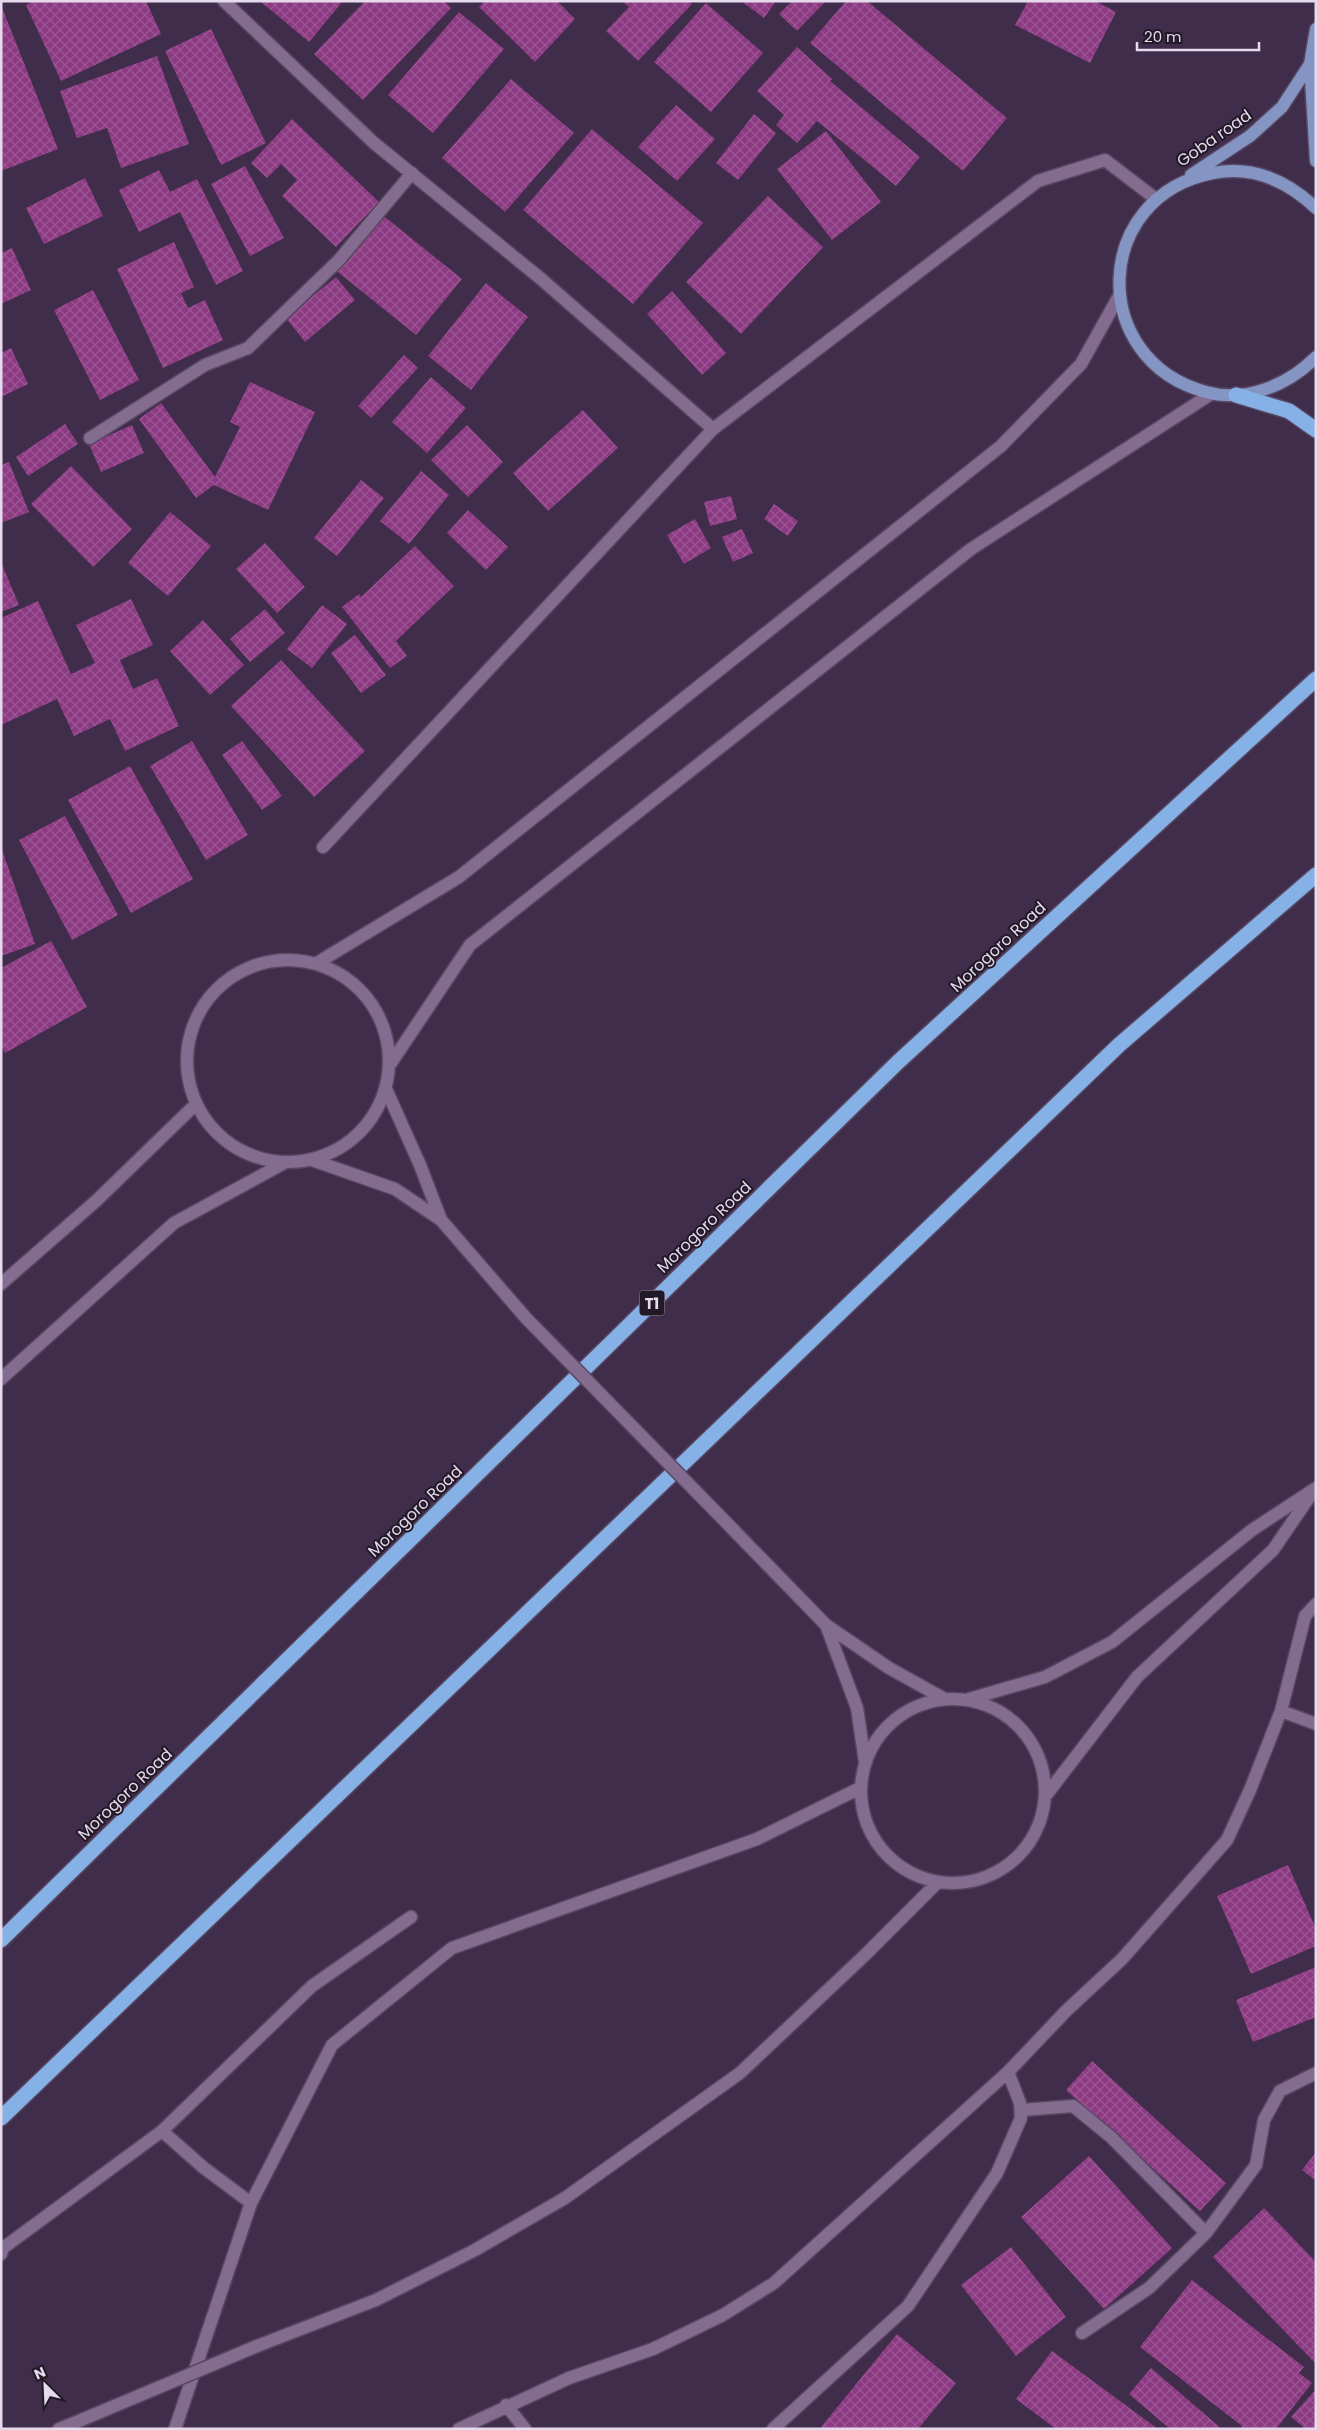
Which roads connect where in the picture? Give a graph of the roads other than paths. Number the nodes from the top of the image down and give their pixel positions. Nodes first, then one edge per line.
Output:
1 (224, 1) edge
2 (1316, 30) edge
3 (1310, 64) junction
4 (1316, 161) edge
5 (412, 174) junction
6 (1171, 188) junction
7 (1156, 199) junction
8 (1316, 208) edge
9 (1119, 296) junction
10 (1316, 357) edge
11 (1211, 394) junction
12 (1236, 395) junction
13 (713, 429) junction
14 (1316, 430) edge
15 (90, 438) dead end
16 (1316, 679) edge
17 (323, 847) dead end
18 (1316, 875) edge
19 (317, 963) junction
20 (390, 1063) junction
21 (386, 1089) junction
22 (196, 1104) junction
23 (312, 1160) junction
24 (286, 1162) junction
25 (441, 1220) junction
26 (1, 1284) edge
27 (1, 1379) edge
28 (1315, 1489) edge
29 (1316, 1604) edge
30 (826, 1624) junction
31 (943, 1698) junction
32 (969, 1699) junction
33 (1281, 1711) junction
34 (1316, 1724) edge
35 (865, 1762) junction
36 (860, 1788) junction
37 (1046, 1794) junction
38 (937, 1883) junction
39 (412, 1916) dead end
40 (1, 1940) edge
41 (1008, 2072) junction
42 (1316, 2073) edge
43 (1022, 2110) junction
44 (1, 2118) edge
45 (162, 2130) junction
46 (251, 2203) junction
47 (1206, 2233) junction
48 (1, 2254) edge
49 (1082, 2333) dead end
50 (506, 2406) junction
51 (59, 2429) edge
52 (175, 2429) edge
53 (459, 2429) edge
54 (525, 2429) edge
55 (773, 2429) edge

1 - 5 street
2 - 3 main road, Goba road
3 - 4 main road, Goba road
3 - 6 main road, Goba road
5 - 13 street
5 - 15 street
6 - 7 main road
6 - 8 main road
7 - 9 main road
7 - 13 street
9 - 11 main road
9 - 19 street
10 - 12 main road
11 - 12 main road
11 - 20 street
12 - 14 highway
13 - 17 street
16 - 40 highway, Morogoro Road / T1
18 - 44 highway
19 - 20 street
19 - 22 street
20 - 21 street
21 - 23 street
21 - 25 street
22 - 24 street
22 - 26 street
23 - 24 street
23 - 25 street
24 - 27 street
25 - 30 street, bridge
28 - 32 street
28 - 37 street
29 - 33 street
30 - 31 street
30 - 35 street
31 - 32 street
31 - 35 street
32 - 37 street
33 - 34 street
33 - 41 street
35 - 36 street
36 - 38 street
36 - 46 street
37 - 38 street
38 - 51 street, bridge
39 - 45 street
41 - 43 street
41 - 50 street
42 - 47 street
43 - 47 street
43 - 55 street
45 - 46 street
45 - 48 street
46 - 52 street
47 - 49 street
50 - 53 street
50 - 54 street

